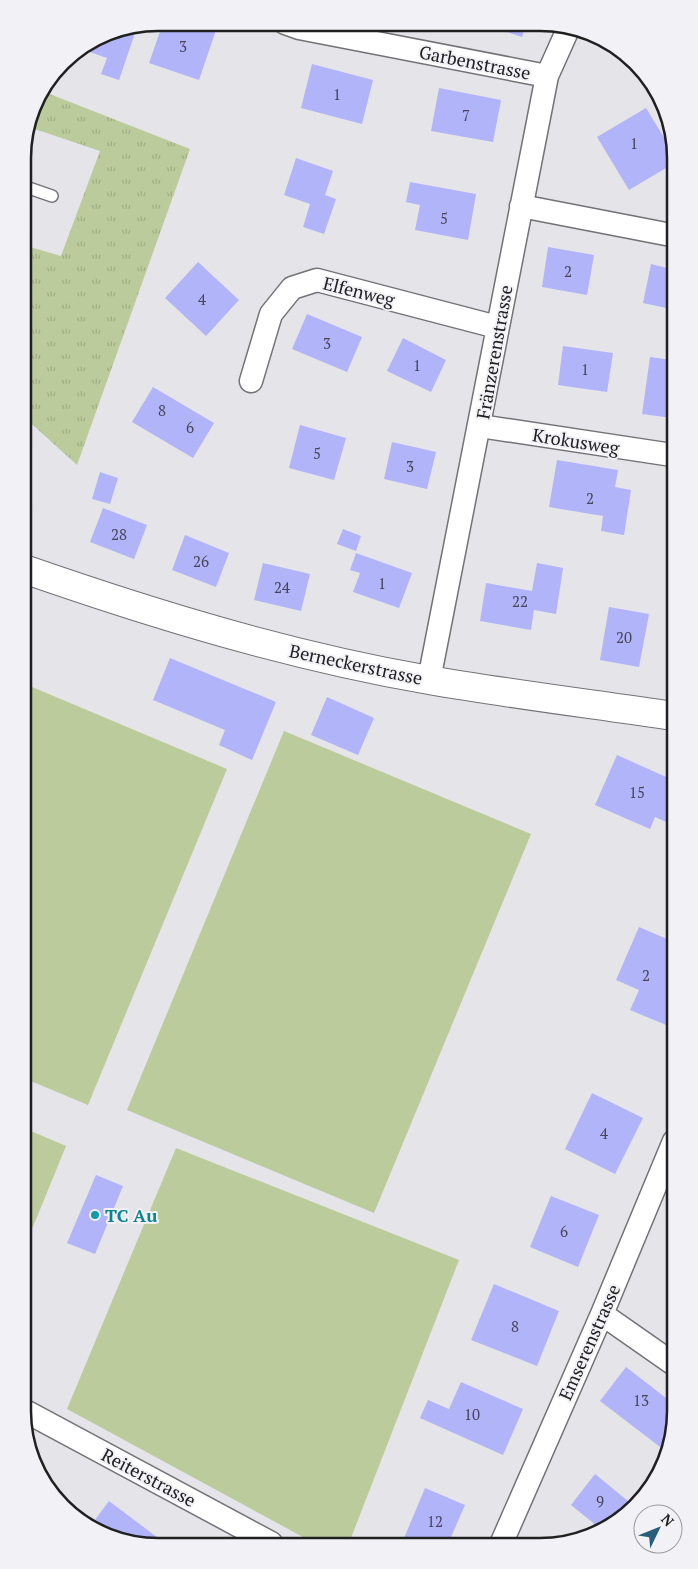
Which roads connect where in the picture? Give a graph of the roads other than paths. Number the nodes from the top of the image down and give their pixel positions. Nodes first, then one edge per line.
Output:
1 (314, 31) edge
2 (566, 34) edge
3 (547, 76) junction
4 (32, 189) edge
5 (52, 196) dead end
6 (521, 206) junction
7 (667, 234) edge
8 (497, 327) junction
9 (251, 381) dead end
10 (480, 426) junction
11 (667, 454) edge
12 (36, 573) edge
13 (429, 680) junction
14 (667, 715) edge
15 (666, 1160) edge
16 (602, 1314) junction
17 (666, 1359) edge
18 (31, 1414) edge
19 (262, 1538) edge
20 (504, 1538) edge

1 - 3 street, Garbenstrasse
2 - 3 street, Fränzerenstrasse
3 - 6 street, Fränzerenstrasse
4 - 5 lane
6 - 7 street
6 - 8 street, Fränzerenstrasse
8 - 9 street, Elfenweg
8 - 10 street, Fränzerenstrasse
10 - 11 street, Krokusweg
10 - 13 street, Fränzerenstrasse
12 - 13 main road, Berneckerstrasse
13 - 14 main road, Berneckerstrasse
15 - 16 street, Emserenstrasse
16 - 17 street
16 - 20 street, Emserenstrasse
18 - 19 street, Reiterstrasse

